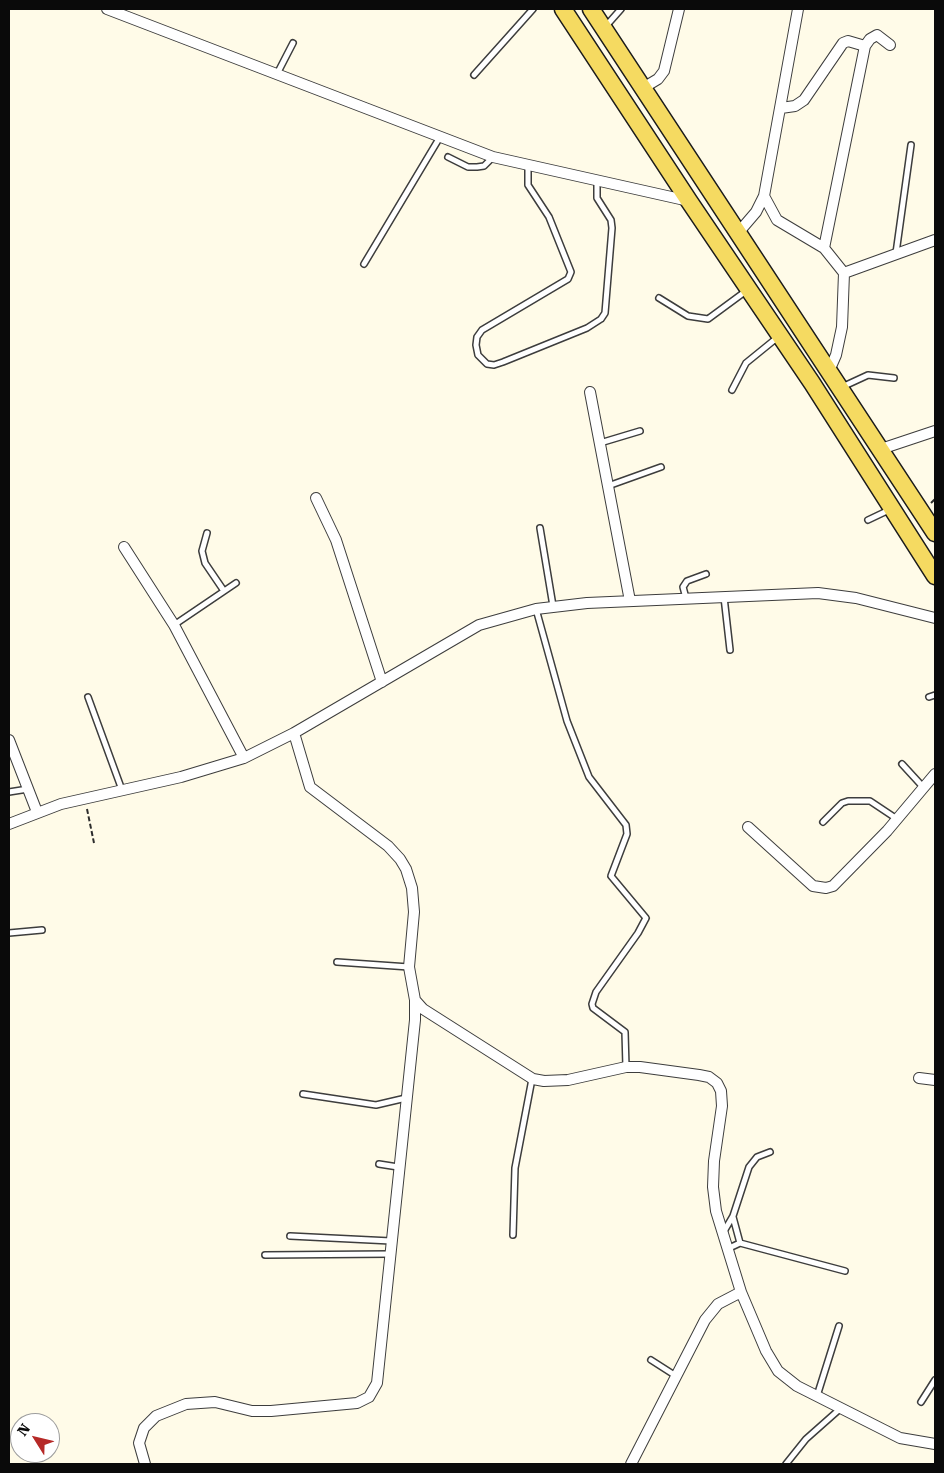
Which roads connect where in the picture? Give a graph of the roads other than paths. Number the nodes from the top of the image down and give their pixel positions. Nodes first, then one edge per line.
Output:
1 (106, 9) edge
2 (533, 9) edge
3 (563, 9) edge
4 (591, 9) edge
5 (621, 9) edge
6 (678, 9) edge
7 (798, 9) edge
8 (604, 28) junction
9 (293, 43) dead end
10 (890, 45) dead end
11 (865, 46) junction
12 (276, 75) junction
13 (474, 75) dead end
14 (643, 88) junction
15 (781, 108) junction
16 (440, 137) junction
17 (911, 145) dead end
18 (448, 157) dead end
19 (493, 157) junction
20 (528, 166) junction
21 (598, 181) junction
22 (764, 196) junction
23 (689, 201) junction
24 (738, 233) junction
25 (935, 240) edge
26 (824, 248) junction
27 (896, 254) junction
28 (364, 264) dead end
29 (844, 273) junction
30 (749, 290) junction
31 (659, 298) dead end
32 (780, 335) junction
33 (829, 371) junction
34 (894, 378) dead end
35 (840, 388) junction
36 (732, 390) dead end
37 (590, 392) dead end
38 (640, 431) dead end
39 (935, 431) edge
40 (600, 444) junction
41 (881, 449) junction
42 (661, 466) dead end
43 (608, 486) junction
44 (316, 498) dead end
45 (892, 508) junction
46 (868, 520) dead end
47 (540, 528) dead end
48 (207, 532) dead end
49 (935, 533) edge
50 (124, 547) dead end
51 (706, 574) dead end
52 (935, 576) edge
53 (236, 583) dead end
54 (224, 591) junction
55 (724, 596) junction
56 (686, 598) junction
57 (630, 601) junction
58 (553, 606) junction
59 (536, 609) junction
60 (935, 618) edge
61 (174, 625) junction
62 (730, 650) dead end
63 (382, 682) junction
64 (88, 698) dead end
65 (294, 733) junction
66 (9, 740) edge
67 (244, 758) junction
68 (902, 764) dead end
69 (935, 774) edge
70 (924, 788) junction
71 (28, 789) junction
72 (122, 790) junction
73 (9, 792) edge
74 (37, 812) junction
75 (898, 820) junction
76 (823, 822) dead end
77 (9, 824) edge
78 (748, 827) dead end
79 (42, 930) dead end
80 (9, 933) edge
81 (337, 962) dead end
82 (409, 967) junction
83 (415, 1000) junction
84 (626, 1068) junction
85 (532, 1078) junction
86 (919, 1078) dead end
87 (935, 1080) edge
88 (303, 1094) dead end
89 (407, 1098) junction
90 (770, 1152) dead end
91 (379, 1164) dead end
92 (398, 1167) junction
93 (733, 1216) junction
94 (513, 1235) dead end
95 (290, 1236) dead end
96 (722, 1236) junction
97 (391, 1241) junction
98 (740, 1243) junction
99 (726, 1249) junction
100 (390, 1254) junction
101 (265, 1255) dead end
102 (845, 1271) dead end
103 (741, 1292) junction
104 (839, 1326) dead end
105 (651, 1360) dead end
106 (676, 1376) junction
107 (935, 1380) edge
108 (817, 1396) junction
109 (920, 1402) dead end
110 (841, 1408) junction
111 (935, 1444) edge
112 (145, 1464) edge
113 (631, 1464) edge
114 (786, 1464) edge

1 - 12 street
2 - 13 lane
3 - 23 main road
4 - 8 main road
5 - 8 lane
6 - 14 street
7 - 15 street
8 - 14 main road
9 - 12 lane
10 - 11 street
11 - 15 street
11 - 26 street
12 - 16 street
14 - 24 main road
15 - 22 street
16 - 19 street
16 - 28 lane
17 - 27 lane
18 - 19 lane
19 - 20 street
20 - 21 street
20 - 21 lane
21 - 23 street
22 - 24 street
22 - 26 street
23 - 30 main road
24 - 33 main road
25 - 27 street
26 - 29 street
27 - 29 street
29 - 33 street
30 - 31 lane
30 - 32 main road
32 - 36 lane
32 - 45 main road
33 - 35 main road
34 - 35 lane
35 - 41 main road
37 - 40 street
38 - 40 lane
39 - 41 street
40 - 43 street
41 - 49 main road
42 - 43 lane
43 - 57 street
44 - 63 street
45 - 46 lane
45 - 52 main road
47 - 58 lane
48 - 54 lane
50 - 61 street
51 - 56 lane
53 - 54 lane
54 - 61 lane
55 - 56 street
55 - 60 street
55 - 62 lane
56 - 57 street
57 - 58 street
58 - 59 street
59 - 63 street
59 - 84 lane
61 - 67 street
63 - 65 street
64 - 72 lane
65 - 67 street
65 - 82 street
66 - 71 street
67 - 72 street
68 - 70 lane
69 - 70 street
70 - 75 street
71 - 73 lane
71 - 74 street
72 - 74 street
74 - 77 street
75 - 76 lane
75 - 78 street
79 - 80 lane
81 - 82 lane
82 - 83 street
83 - 85 street
83 - 89 street
84 - 85 street
84 - 96 street
85 - 94 lane
86 - 87 street
88 - 89 lane
89 - 92 street
90 - 93 lane
91 - 92 lane
92 - 97 street
93 - 96 lane
93 - 98 lane
95 - 97 lane
96 - 99 street
97 - 100 street
98 - 99 lane
98 - 102 lane
99 - 103 street
100 - 101 lane
100 - 112 street
103 - 106 street
103 - 108 street
104 - 108 lane
105 - 106 lane
106 - 113 street
107 - 109 lane
108 - 110 street
110 - 111 street
110 - 114 lane

